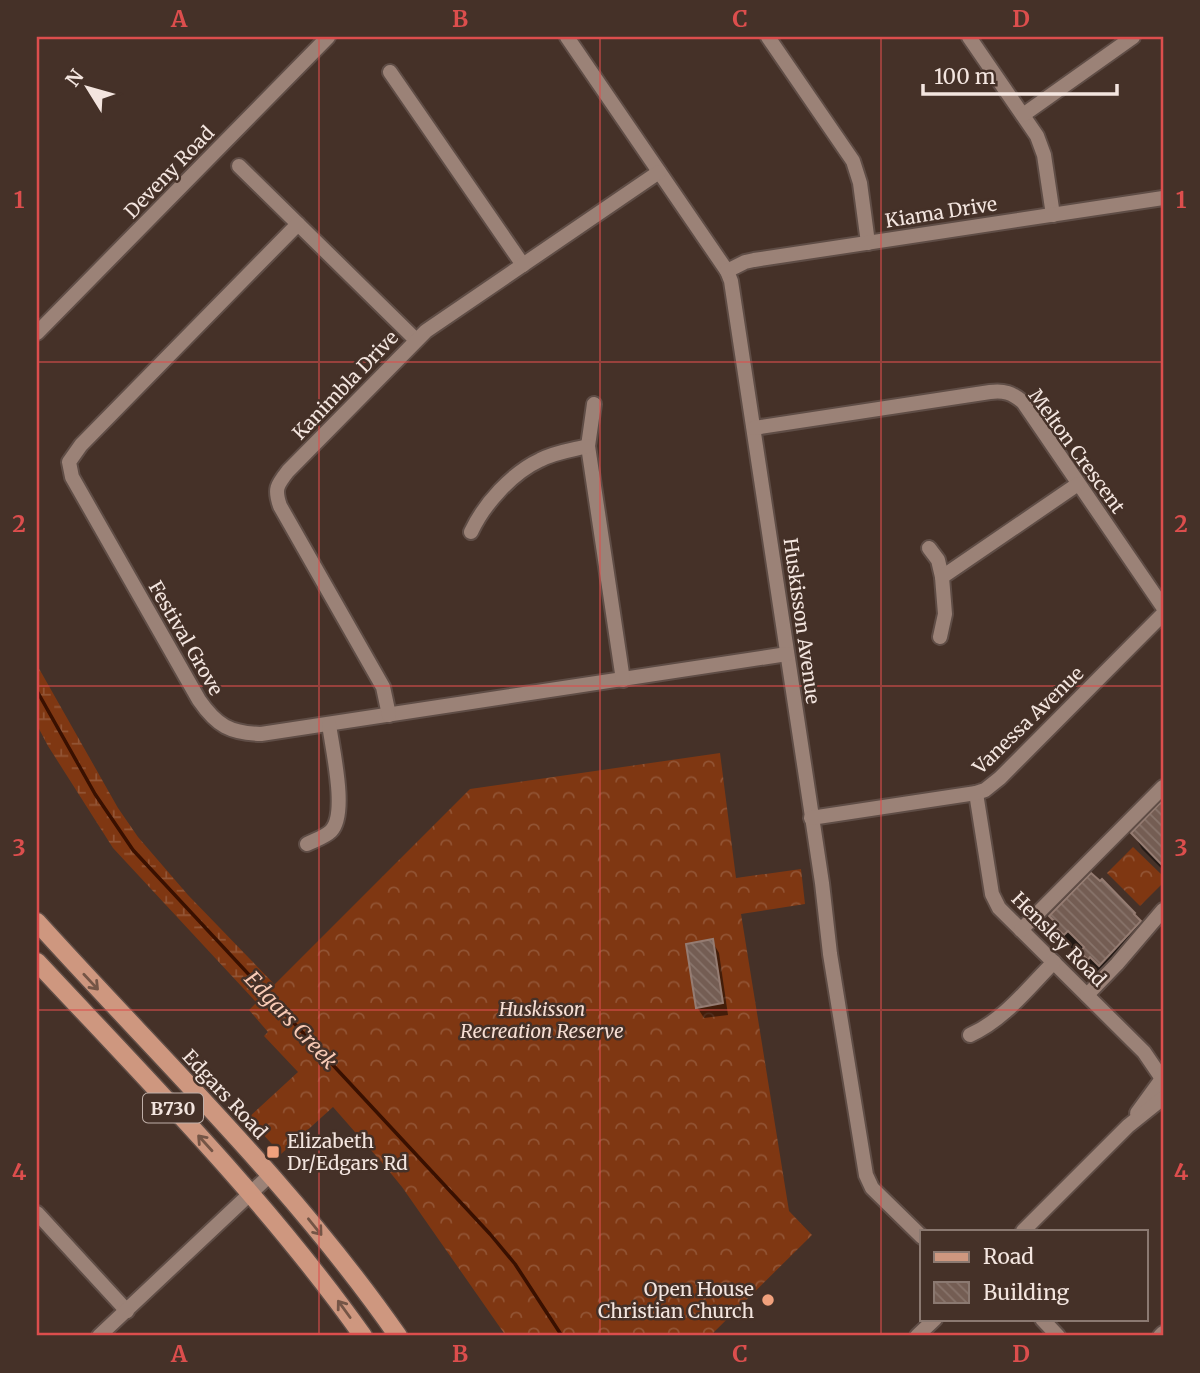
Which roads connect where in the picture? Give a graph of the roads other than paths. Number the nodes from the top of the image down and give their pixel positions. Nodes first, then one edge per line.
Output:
1 (328, 37) edge
2 (567, 37) edge
3 (768, 37) edge
4 (969, 37) edge
5 (1133, 37) edge
6 (390, 72) dead end
7 (1023, 115) junction
8 (239, 166) dead end
9 (659, 172) junction
10 (1163, 198) edge
11 (1053, 215) junction
12 (298, 224) junction
13 (868, 243) junction
14 (523, 265) junction
15 (727, 271) junction
16 (37, 333) edge
17 (416, 340) junction
18 (594, 404) dead end
19 (754, 428) junction
20 (588, 446) junction
21 (1078, 484) junction
22 (471, 531) dead end
23 (929, 548) dead end
24 (942, 577) junction
25 (1163, 607) edge
26 (1163, 614) edge
27 (940, 638) dead end
28 (787, 654) junction
29 (622, 680) junction
30 (389, 715) junction
31 (329, 724) junction
32 (1163, 787) edge
33 (976, 793) junction
34 (811, 818) junction
35 (307, 844) dead end
36 (1163, 910) edge
37 (1021, 930) junction
38 (40, 931) edge
39 (37, 961) edge
40 (1054, 962) junction
41 (1087, 995) junction
42 (970, 1035) dead end
43 (1162, 1077) edge
44 (1163, 1098) edge
45 (1128, 1126) junction
46 (271, 1174) junction
47 (251, 1193) junction
48 (37, 1213) edge
49 (1024, 1230) edge
50 (920, 1235) edge
51 (127, 1311) junction
52 (934, 1320) edge
53 (1043, 1320) edge
54 (99, 1336) edge
55 (363, 1336) edge
56 (398, 1336) edge
57 (918, 1336) edge
58 (1058, 1336) edge

1 - 16 street, Deveny Road
2 - 9 street, Huskisson Avenue
3 - 13 street
4 - 7 street
5 - 7 street
6 - 14 street
7 - 11 street
8 - 12 street
9 - 14 street, Kanimbla Drive
9 - 15 street, Huskisson Avenue
10 - 11 street, Kiama Drive
11 - 13 street, Kiama Drive
12 - 17 street
12 - 31 street, Festival Grove
13 - 15 street, Kiama Drive
14 - 17 street, Kanimbla Drive
15 - 19 street, Huskisson Avenue
17 - 30 street, Kanimbla Drive
18 - 20 street
19 - 21 street, Melton Crescent
19 - 28 street, Huskisson Avenue
20 - 22 street
20 - 29 street
21 - 24 street
21 - 25 street, Melton Crescent
23 - 24 street
24 - 27 street
26 - 33 street, Vanessa Avenue
28 - 29 street, Festival Grove
28 - 34 street, Huskisson Avenue
29 - 30 street, Festival Grove
30 - 31 street, Festival Grove
31 - 35 street
32 - 37 street
33 - 34 street, Vanessa Avenue
33 - 37 street, Hensley Road
34 - 50 street, Huskisson Avenue
36 - 41 street
37 - 40 street, Hensley Road
38 -> 46 main road, Edgars Road / B730
47 -> 39 main road, B730
40 - 41 street, Hensley Road
40 - 42 street
41 - 43 street, Hensley Road
43 - 45 street
44 - 45 street
45 - 49 street
46 - 47 street
46 -> 56 main road, Edgars Road / B730
47 - 51 street
55 -> 47 main road, B730
48 - 51 street
51 - 54 street
52 - 57 street
53 - 58 street

